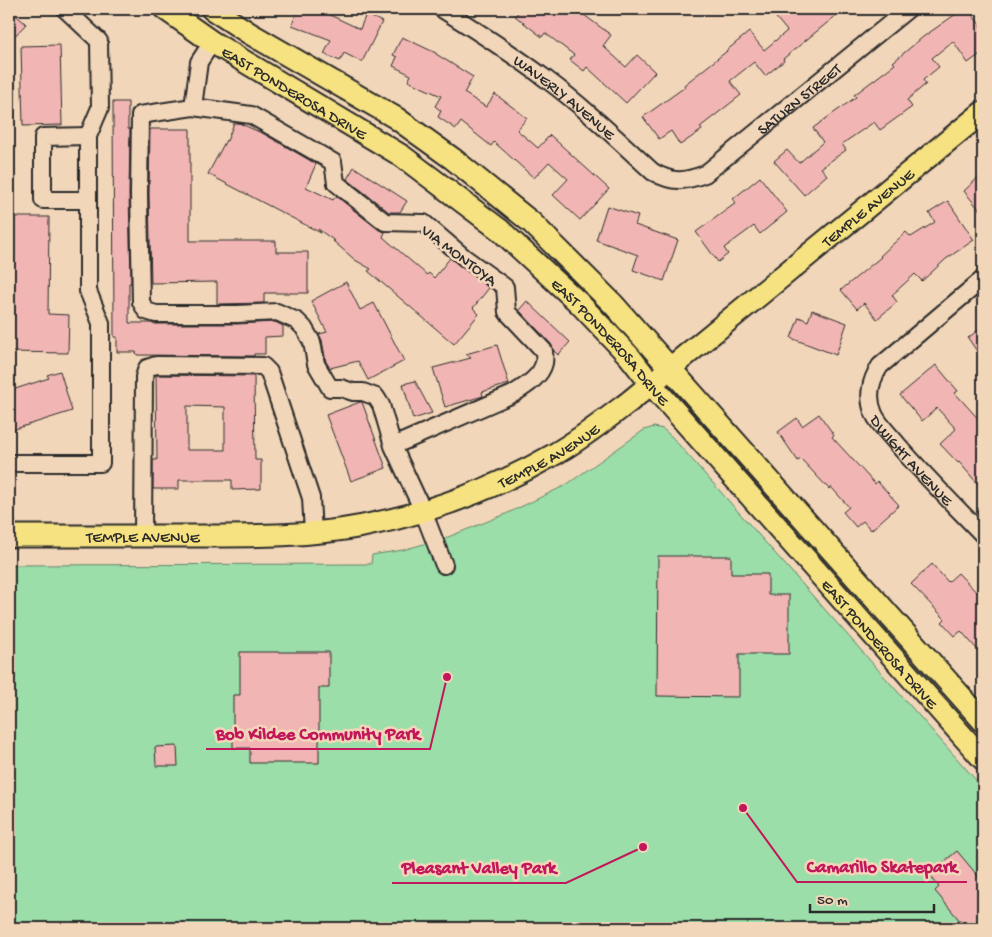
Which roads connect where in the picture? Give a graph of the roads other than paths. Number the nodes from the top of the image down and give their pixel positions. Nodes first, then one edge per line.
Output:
1 (64, 9) edge
2 (165, 9) edge
3 (212, 9) edge
4 (442, 9) edge
5 (908, 9) edge
6 (212, 42) junction
7 (193, 107) junction
8 (983, 112) edge
9 (88, 136) junction
10 (686, 180) joint
11 (88, 200) junction
12 (983, 279) edge
13 (670, 369) junction
14 (651, 384) junction
15 (393, 446) junction
16 (9, 463) edge
17 (423, 511) junction
18 (313, 533) junction
19 (983, 535) edge
20 (9, 536) edge
21 (143, 536) junction
22 (444, 565) dead end
23 (983, 721) edge
24 (983, 759) edge

1 - 9 street
2 - 6 main road, EAST PONDEROSA DRIVE
3 - 13 main road, EAST PONDEROSA DRIVE
4 - 10 street, WAVERLY AVENUE
5 - 10 street, SATURN STREET
6 - 7 street
6 - 14 main road, EAST PONDEROSA DRIVE
7 - 15 street, VIA MONTOYA
7 - 15 street, VIA MONTOYA
8 - 13 main road, TEMPLE AVENUE
9 - 11 street
9 - 11 street
11 - 16 street
12 - 19 street, DWIGHT AVENUE
13 - 14 main road, TEMPLE AVENUE
13 - 23 main road, EAST PONDEROSA DRIVE
14 - 17 main road, TEMPLE AVENUE
14 - 24 main road, EAST PONDEROSA DRIVE
15 - 17 street, VIA MONTOYA
17 - 18 main road, TEMPLE AVENUE
17 - 22 street, VIA MONTOYA
18 - 21 main road, TEMPLE AVENUE
18 - 21 street
20 - 21 main road, TEMPLE AVENUE

